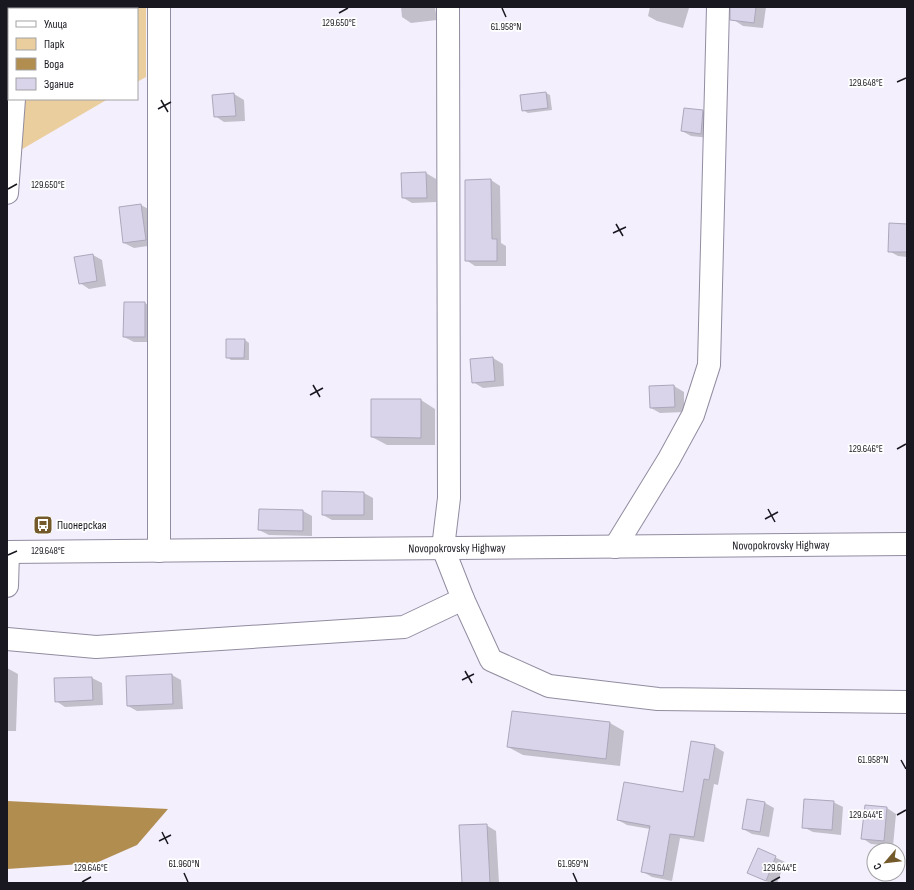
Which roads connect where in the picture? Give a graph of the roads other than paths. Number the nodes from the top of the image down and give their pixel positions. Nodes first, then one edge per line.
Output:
1 (160, 7) edge
2 (448, 7) edge
3 (718, 7) edge
4 (14, 100) edge
5 (7, 193) edge
6 (907, 544) edge
7 (615, 547) junction
8 (443, 548) junction
9 (159, 551) junction
10 (8, 552) edge
11 (7, 586) edge
12 (463, 599) junction
13 (7, 639) edge
14 (907, 702) edge

1 - 9 street
2 - 8 street
3 - 7 street
4 - 5 street
6 - 7 street, Novopokrovsky Highway
7 - 8 street, Novopokrovsky Highway
8 - 9 street, Novopokrovsky Highway
8 - 12 street
9 - 10 street, Novopokrovsky Highway
10 - 11 street
12 - 13 street
12 - 14 street

